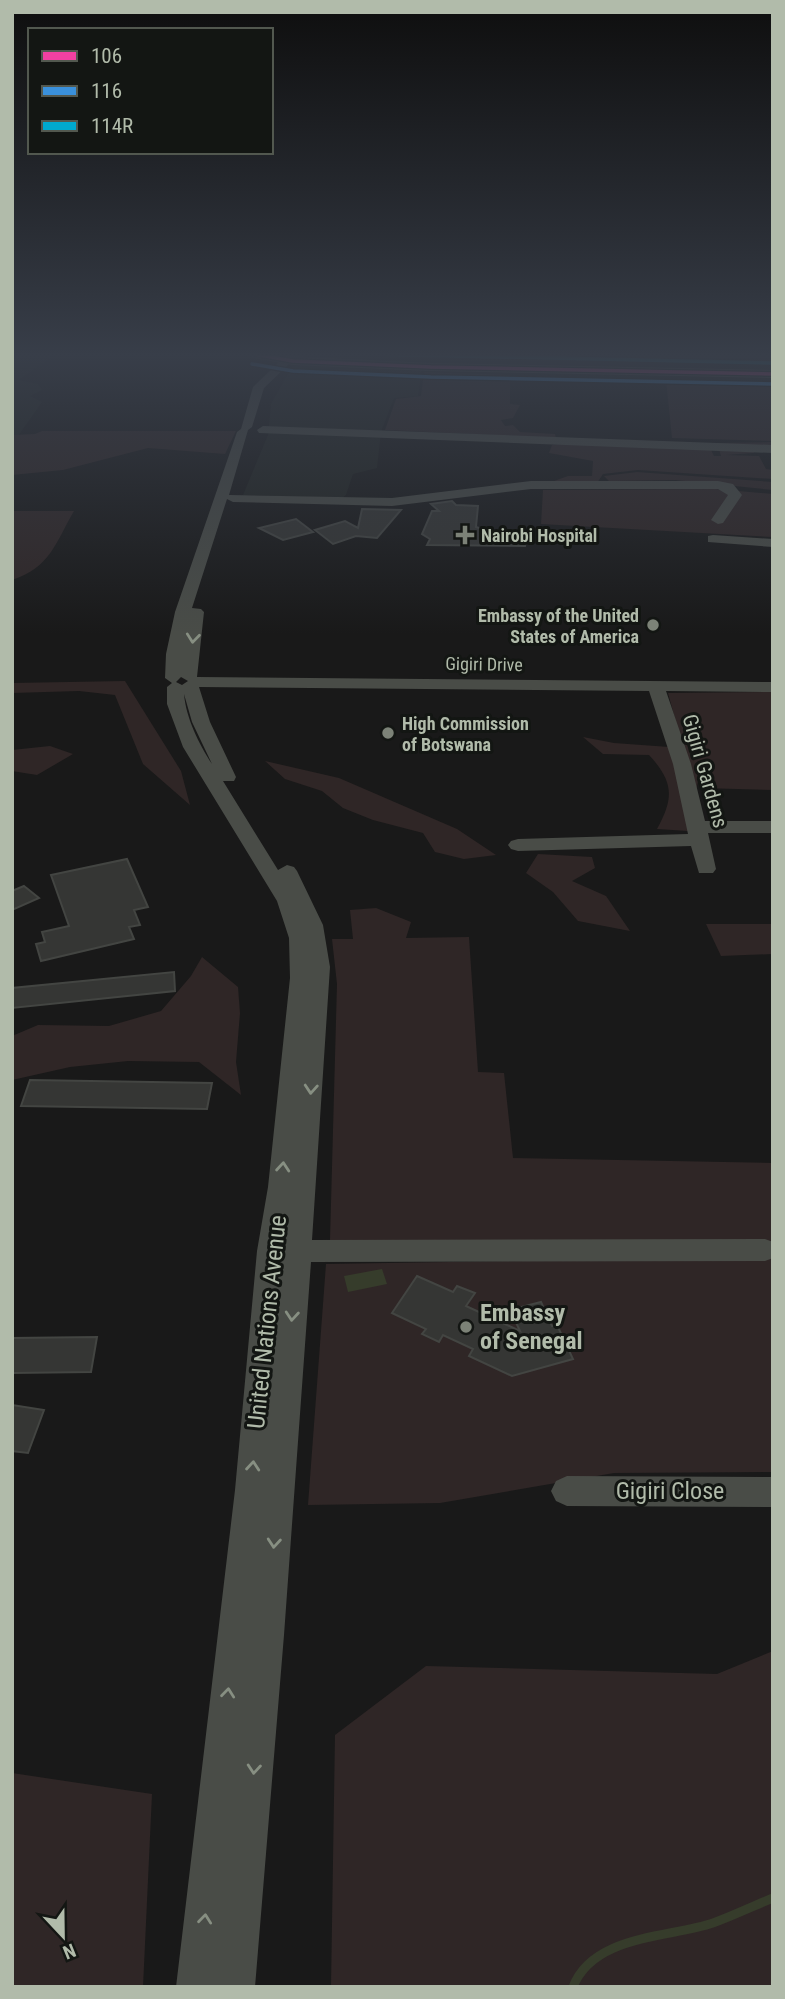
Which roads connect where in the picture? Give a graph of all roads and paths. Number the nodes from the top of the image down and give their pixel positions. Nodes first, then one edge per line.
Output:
1 (246, 447) edge
2 (248, 447) edge
3 (726, 447) edge
4 (773, 449) edge
5 (233, 498) junction
6 (718, 520) dead end
7 (713, 539) dead end
8 (773, 543) edge
9 (184, 682) junction
10 (656, 687) junction
11 (773, 687) edge
12 (773, 827) edge
13 (700, 834) junction
14 (519, 845) dead end
15 (706, 869) dead end
16 (765, 1250) dead end
17 (298, 1251) junction
18 (270, 1427) junction
19 (567, 1491) dead end
20 (773, 1492) edge
21 (197, 1987) edge
22 (234, 1987) edge

1 - 9 street, United Nations Avenue
2 - 5 street, United Nations Avenue
3 - 4 street
5 - 6 street
5 -> 9 street, United Nations Avenue
7 - 8 street
9 - 10 street, Gigiri Drive
9 -> 17 street, United Nations Avenue
18 -> 9 street, United Nations Avenue
10 - 11 street, Gigiri Drive
10 - 13 street, Gigiri Gardens
12 - 13 street
13 - 14 street
13 - 15 street, Gigiri Gardens
16 - 17 street
17 -> 18 street, United Nations Avenue
21 -> 18 street, United Nations Avenue
18 -> 22 street, United Nations Avenue
19 - 20 street, Gigiri Close

